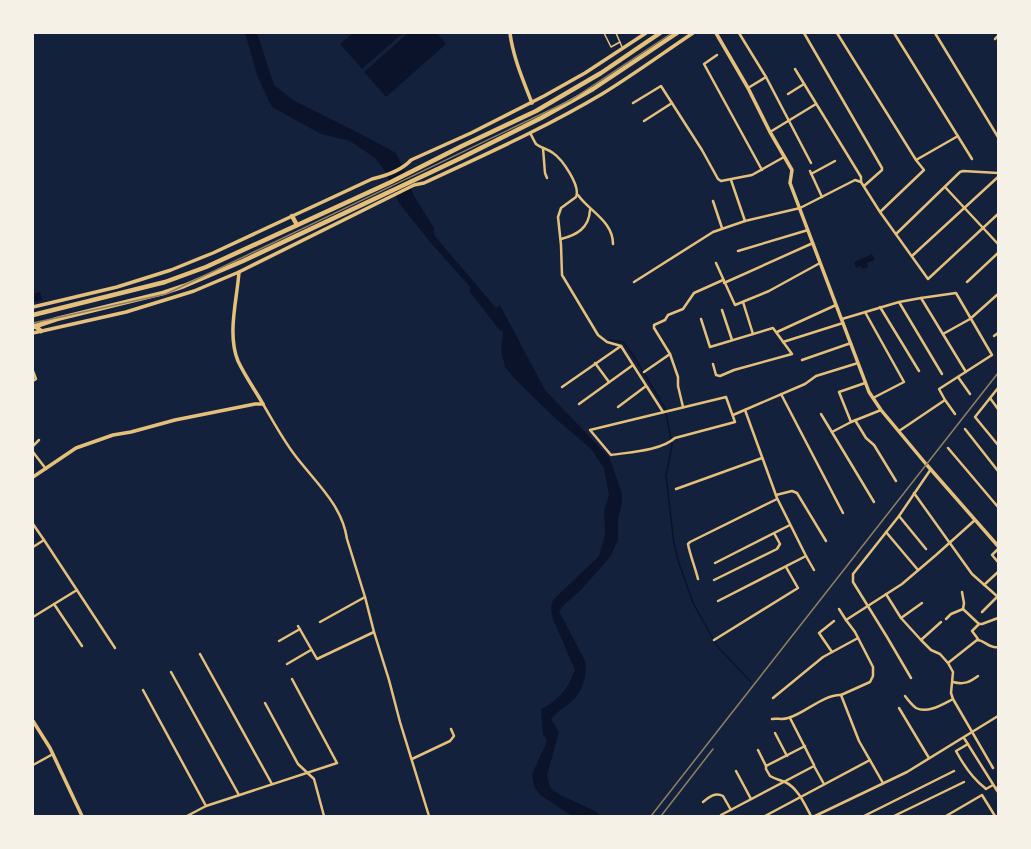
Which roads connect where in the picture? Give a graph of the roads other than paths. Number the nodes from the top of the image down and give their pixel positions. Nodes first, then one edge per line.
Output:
1 (510, 33) edge
2 (604, 33) edge
3 (616, 33) edge
4 (646, 33) edge
5 (660, 33) edge
6 (677, 33) edge
7 (693, 33) edge
8 (716, 33) edge
9 (739, 33) edge
10 (804, 33) edge
11 (837, 33) edge
12 (894, 33) edge
13 (935, 33) edge
14 (998, 36) edge
15 (994, 39) dead end
16 (620, 42) junction
17 (623, 48) junction
18 (717, 55) dead end
19 (795, 69) dead end
20 (766, 77) junction
21 (804, 84) junction
22 (748, 88) junction
23 (788, 94) dead end
24 (532, 103) junction
25 (633, 103) dead end
26 (672, 103) junction
27 (816, 104) junction
28 (644, 121) dead end
29 (788, 121) junction
30 (530, 132) junction
31 (770, 132) junction
32 (958, 136) junction
33 (998, 138) edge
34 (543, 147) junction
35 (784, 158) junction
36 (972, 159) dead end
37 (916, 160) junction
38 (835, 161) dead end
39 (811, 163) dead end
40 (762, 170) junction
41 (998, 174) edge
42 (998, 177) edge
43 (547, 178) dead end
44 (731, 180) junction
45 (861, 182) junction
46 (413, 183) junction
47 (864, 186) junction
48 (945, 187) junction
49 (391, 193) junction
50 (577, 194) junction
51 (822, 197) junction
52 (714, 201) dead end
53 (800, 208) junction
54 (965, 208) junction
55 (590, 209) junction
56 (880, 212) junction
57 (998, 214) edge
58 (292, 216) junction
59 (745, 221) junction
60 (297, 225) junction
61 (722, 228) junction
62 (983, 228) junction
63 (808, 230) junction
64 (896, 234) junction
65 (561, 240) junction
66 (813, 243) junction
67 (613, 244) dead end
68 (998, 244) edge
69 (738, 251) dead end
70 (998, 253) edge
71 (912, 256) junction
72 (716, 263) dead end
73 (821, 263) junction
74 (239, 272) junction
75 (723, 280) junction
76 (634, 282) dead end
77 (967, 282) dead end
78 (724, 284) junction
79 (998, 294) edge
80 (921, 298) junction
81 (743, 302) junction
82 (899, 302) junction
83 (836, 306) junction
84 (33, 307) edge
85 (880, 307) junction
86 (722, 310) dead end
87 (865, 312) junction
88 (33, 315) edge
89 (701, 319) dead end
90 (970, 319) junction
91 (842, 321) junction
92 (34, 326) edge
93 (41, 332) junction
94 (777, 332) junction
95 (998, 332) edge
96 (33, 333) edge
97 (753, 334) junction
98 (943, 334) junction
99 (994, 336) dead end
100 (732, 340) junction
101 (783, 342) junction
102 (850, 343) junction
103 (621, 346) junction
104 (670, 354) junction
105 (802, 360) dead end
106 (595, 363) junction
107 (858, 363) junction
108 (713, 364) dead end
109 (633, 365) junction
110 (33, 371) edge
111 (919, 371) dead end
112 (644, 372) dead end
113 (966, 372) junction
114 (942, 374) dead end
115 (958, 376) junction
116 (33, 381) edge
117 (609, 382) junction
118 (866, 383) junction
119 (646, 386) junction
120 (562, 387) dead end
121 (998, 388) edge
122 (781, 394) junction
123 (970, 394) dead end
124 (873, 398) junction
125 (990, 398) junction
126 (945, 400) junction
127 (263, 404) junction
128 (579, 404) dead end
129 (618, 407) dead end
130 (684, 407) junction
131 (998, 409) edge
132 (745, 410) junction
133 (881, 410) junction
134 (663, 412) junction
135 (821, 414) dead end
136 (955, 414) dead end
137 (733, 415) junction
138 (855, 420) junction
139 (851, 422) junction
140 (965, 429) dead end
141 (899, 431) junction
142 (832, 432) junction
143 (39, 440) dead end
144 (998, 445) edge
145 (33, 446) edge
146 (948, 448) dead end
147 (33, 452) edge
148 (762, 458) junction
149 (46, 469) junction
150 (931, 469) junction
151 (998, 471) edge
152 (33, 476) edge
153 (896, 481) dead end
154 (676, 489) dead end
155 (914, 493) junction
156 (776, 495) junction
157 (777, 500) junction
158 (874, 502) dead end
159 (998, 507) edge
160 (843, 513) dead end
161 (899, 516) junction
162 (975, 520) junction
163 (33, 524) edge
164 (790, 525) junction
165 (886, 532) junction
166 (774, 533) junction
167 (44, 540) junction
168 (826, 541) dead end
169 (949, 543) junction
170 (998, 546) edge
171 (33, 547) edge
172 (926, 549) dead end
173 (998, 549) edge
174 (806, 556) junction
175 (715, 562) dead end
176 (998, 562) edge
177 (786, 567) junction
178 (814, 570) dead end
179 (918, 570) junction
180 (998, 572) edge
181 (698, 579) dead end
182 (714, 580) dead end
183 (984, 585) junction
184 (77, 590) junction
185 (962, 592) dead end
186 (886, 594) junction
187 (365, 597) junction
188 (998, 597) edge
189 (718, 601) dead end
190 (922, 603) dead end
191 (54, 604) junction
192 (867, 607) junction
193 (839, 609) dead end
194 (962, 609) junction
195 (982, 612) dead end
196 (33, 617) edge
197 (901, 618) junction
198 (998, 618) edge
199 (946, 619) dead end
200 (846, 620) junction
201 (834, 621) dead end
202 (320, 622) dead end
203 (941, 622) dead end
204 (979, 624) junction
205 (374, 632) junction
206 (858, 638) junction
207 (978, 639) junction
208 (714, 640) dead end
209 (921, 640) junction
210 (279, 641) dead end
211 (82, 646) dead end
212 (115, 648) dead end
213 (998, 648) edge
214 (312, 650) junction
215 (832, 652) junction
216 (200, 654) dead end
217 (948, 663) junction
218 (287, 664) dead end
219 (171, 672) dead end
220 (978, 676) dead end
221 (911, 678) dead end
222 (292, 679) dead end
223 (953, 682) junction
224 (142, 690) dead end
225 (841, 695) junction
226 (905, 696) dead end
227 (773, 698) dead end
228 (953, 699) junction
229 (265, 703) dead end
230 (899, 708) dead end
231 (998, 716) edge
232 (790, 718) junction
233 (772, 719) dead end
234 (33, 721) edge
235 (451, 729) dead end
236 (973, 732) junction
237 (775, 733) dead end
238 (964, 738) junction
239 (956, 742) junction
240 (968, 744) junction
241 (805, 746) junction
242 (960, 749) junction
243 (758, 750) dead end
244 (53, 754) junction
245 (787, 756) junction
246 (929, 758) junction
247 (412, 759) junction
248 (870, 760) junction
249 (33, 766) edge
250 (766, 766) junction
251 (814, 766) junction
252 (993, 768) dead end
253 (736, 771) dead end
254 (954, 771) dead end
255 (308, 773) junction
256 (784, 782) junction
257 (964, 782) dead end
258 (883, 783) junction
259 (272, 784) junction
260 (824, 784) junction
261 (993, 785) junction
262 (997, 788) edge
263 (998, 792) edge
264 (239, 795) junction
265 (800, 797) junction
266 (751, 799) junction
267 (702, 802) dead end
268 (206, 806) junction
269 (731, 810) junction
270 (323, 815) edge
271 (721, 815) edge
272 (995, 815) edge
273 (82, 816) edge
274 (187, 816) edge
275 (430, 816) edge
276 (764, 816) edge
277 (811, 816) edge
278 (815, 816) edge
279 (864, 816) edge
280 (894, 816) edge
281 (946, 816) edge
282 (989, 816) edge

1 - 24 street
2 - 16 lane
3 - 16 lane
4 - 17 street
5 - 60 highway
6 - 46 highway
7 - 30 street
8 - 22 street
9 - 20 street
10 - 47 street
11 - 37 street
12 - 32 street
13 - 33 street
14 - 15 street
16 - 17 lane
17 - 24 street
18 - 40 street
19 - 21 street
20 - 22 street
20 - 29 street
21 - 23 street
21 - 27 street
22 - 31 street
24 - 58 street
25 - 26 street
26 - 28 street
26 - 44 street
27 - 29 street
27 - 45 street
29 - 31 street
29 - 39 street
30 - 34 street
30 - 46 street
31 - 35 street
32 - 36 street
32 - 37 street
34 - 43 street
34 - 50 street
35 - 40 street
35 - 53 street
37 - 56 street
38 - 51 street
40 - 44 street
41 - 48 street
42 - 54 street
44 - 59 street
45 - 47 street
45 - 51 street
46 - 49 highway
47 - 56 street
48 - 54 street
48 - 64 street
49 - 74 street
49 - 92 highway
50 - 55 street
50 - 65 street
51 - 53 street
52 - 61 street
53 - 59 street
53 - 63 street
54 - 62 street
54 - 71 street
55 - 65 street
55 - 67 street
56 - 64 street
57 - 62 street
58 - 60 highway
58 - 84 street
59 - 61 street
60 - 88 highway
61 - 76 street
62 - 68 street
62 - 71 street
63 - 66 street
63 - 69 street
64 - 71 street
65 - 103 street
66 - 73 street
66 - 78 street
70 - 77 street
72 - 75 street
73 - 81 street
73 - 83 street
74 - 93 street
74 - 127 street
75 - 78 street
75 - 104 street
78 - 81 street
79 - 90 street
80 - 82 street
80 - 90 street
80 - 98 street
81 - 97 street
82 - 85 street
82 - 114 street
83 - 91 street
83 - 94 street
85 - 87 street
85 - 111 street
86 - 100 street
87 - 91 street
87 - 124 street
89 - 100 street
90 - 98 street
90 - 113 street
91 - 101 street
91 - 102 street
92 - 93 highway
93 - 96 street
94 - 97 street
94 - 101 street
95 - 99 street
97 - 100 street
98 - 113 street
101 - 108 street
102 - 105 street
102 - 107 street
103 - 106 street
103 - 109 street
104 - 112 street
104 - 130 street
106 - 117 street
106 - 120 street
107 - 118 street
107 - 122 street
109 - 117 street
109 - 119 street
110 - 116 street
113 - 115 street
115 - 123 street
115 - 126 street
117 - 128 street
118 - 124 street
118 - 139 street
119 - 129 street
119 - 134 street
121 - 125 street
122 - 132 street
122 - 160 street
124 - 133 street
125 - 131 street
125 - 144 street
126 - 136 street
126 - 141 street
127 - 149 street
127 - 187 street
130 - 134 street
130 - 137 street
132 - 137 street
132 - 148 street
133 - 138 street
133 - 141 street
134 - 137 street
135 - 142 street
138 - 139 street
138 - 153 street
139 - 142 street
140 - 151 street
141 - 150 street
142 - 158 street
143 - 145 street
146 - 159 street
147 - 149 street
148 - 154 street
148 - 156 street
149 - 152 street
150 - 155 street
150 - 162 street
155 - 161 street
155 - 169 street
156 - 157 street
156 - 168 street
157 - 164 street
157 - 181 street
161 - 165 street
161 - 172 street
162 - 169 street
162 - 170 street
163 - 167 street
164 - 166 street
164 - 174 street
165 - 179 street
165 - 192 street
166 - 175 street
166 - 182 street
167 - 171 street
167 - 184 street
169 - 179 street
169 - 183 street
173 - 176 street
174 - 177 street
174 - 178 street
177 - 189 street
177 - 208 street
179 - 186 street
180 - 183 street
183 - 188 street
184 - 191 street
184 - 212 street
185 - 194 street
186 - 192 street
186 - 197 street
187 - 202 street
187 - 205 street
188 - 195 street
190 - 197 street
191 - 196 street
191 - 211 street
192 - 200 street
192 - 221 street
193 - 200 street
194 - 199 street
194 - 204 street
197 - 209 street
198 - 204 street
200 - 206 street
201 - 215 street
203 - 209 street
204 - 207 street
205 - 214 street
205 - 247 street
206 - 215 street
206 - 225 street
207 - 213 street
207 - 217 street
209 - 217 street
210 - 214 street
214 - 218 street
215 - 227 street
216 - 259 street
217 - 223 street
219 - 264 street
220 - 223 street
222 - 255 street
223 - 228 street
224 - 268 street
225 - 232 street
225 - 248 street
226 - 228 street
228 - 236 street
229 - 255 street
230 - 246 street
231 - 236 street
232 - 233 street
232 - 241 street
234 - 244 street
235 - 247 street
236 - 238 street
236 - 252 street
237 - 245 street
238 - 239 street
238 - 240 street
239 - 242 street
239 - 246 street
240 - 242 street
240 - 261 street
241 - 245 street
241 - 251 street
242 - 261 street
243 - 250 street
244 - 249 street
244 - 273 street
245 - 250 street
246 - 258 street
247 - 275 street
248 - 258 street
248 - 260 street
250 - 256 street
251 - 256 street
251 - 260 street
253 - 266 street
254 - 279 street
255 - 259 street
255 - 270 street
256 - 265 street
256 - 266 street
257 - 280 street
258 - 278 street
259 - 264 street
260 - 265 street
261 - 262 street
262 - 263 street
264 - 268 street
265 - 276 street
265 - 277 street
266 - 269 street
267 - 269 street
268 - 274 street
269 - 271 street
272 - 281 street
272 - 282 street

